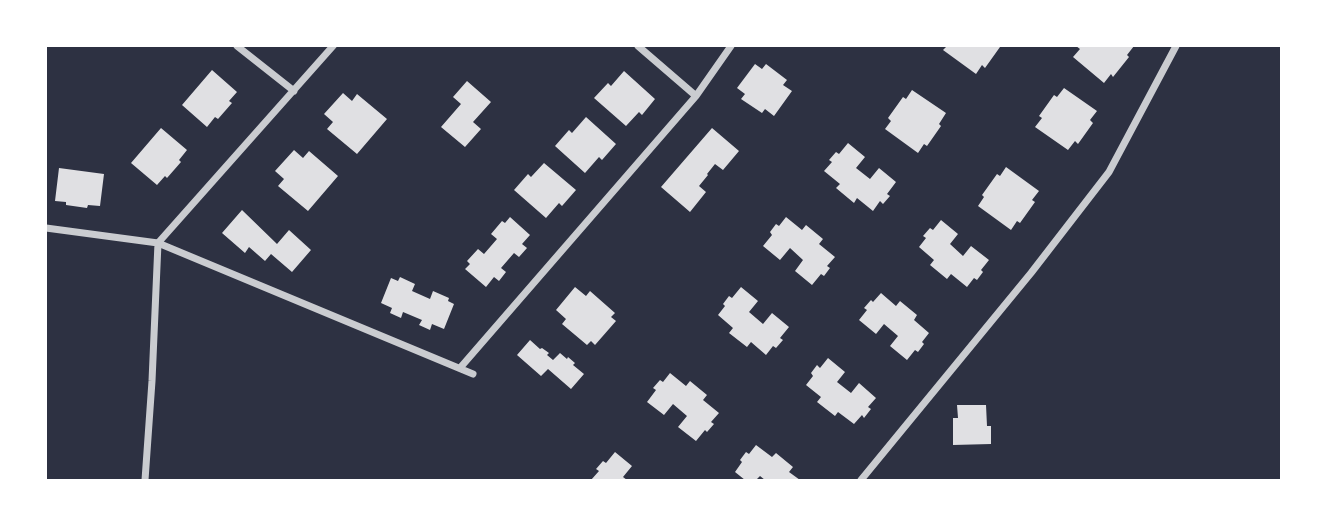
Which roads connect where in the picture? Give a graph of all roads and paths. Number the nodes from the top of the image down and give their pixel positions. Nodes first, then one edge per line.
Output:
1 (237, 46) edge
2 (333, 46) edge
3 (638, 46) edge
4 (732, 46) edge
5 (1176, 46) edge
6 (294, 91) junction
7 (696, 96) junction
8 (46, 228) edge
9 (158, 243) junction
10 (460, 368) junction
11 (473, 374) dead end
12 (145, 481) edge
13 (861, 481) edge

1 - 6 street
2 - 6 street
3 - 7 street
4 - 7 street
5 - 13 street
6 - 9 street
7 - 10 street
8 - 9 street
9 - 10 street
9 - 12 street
10 - 11 street

